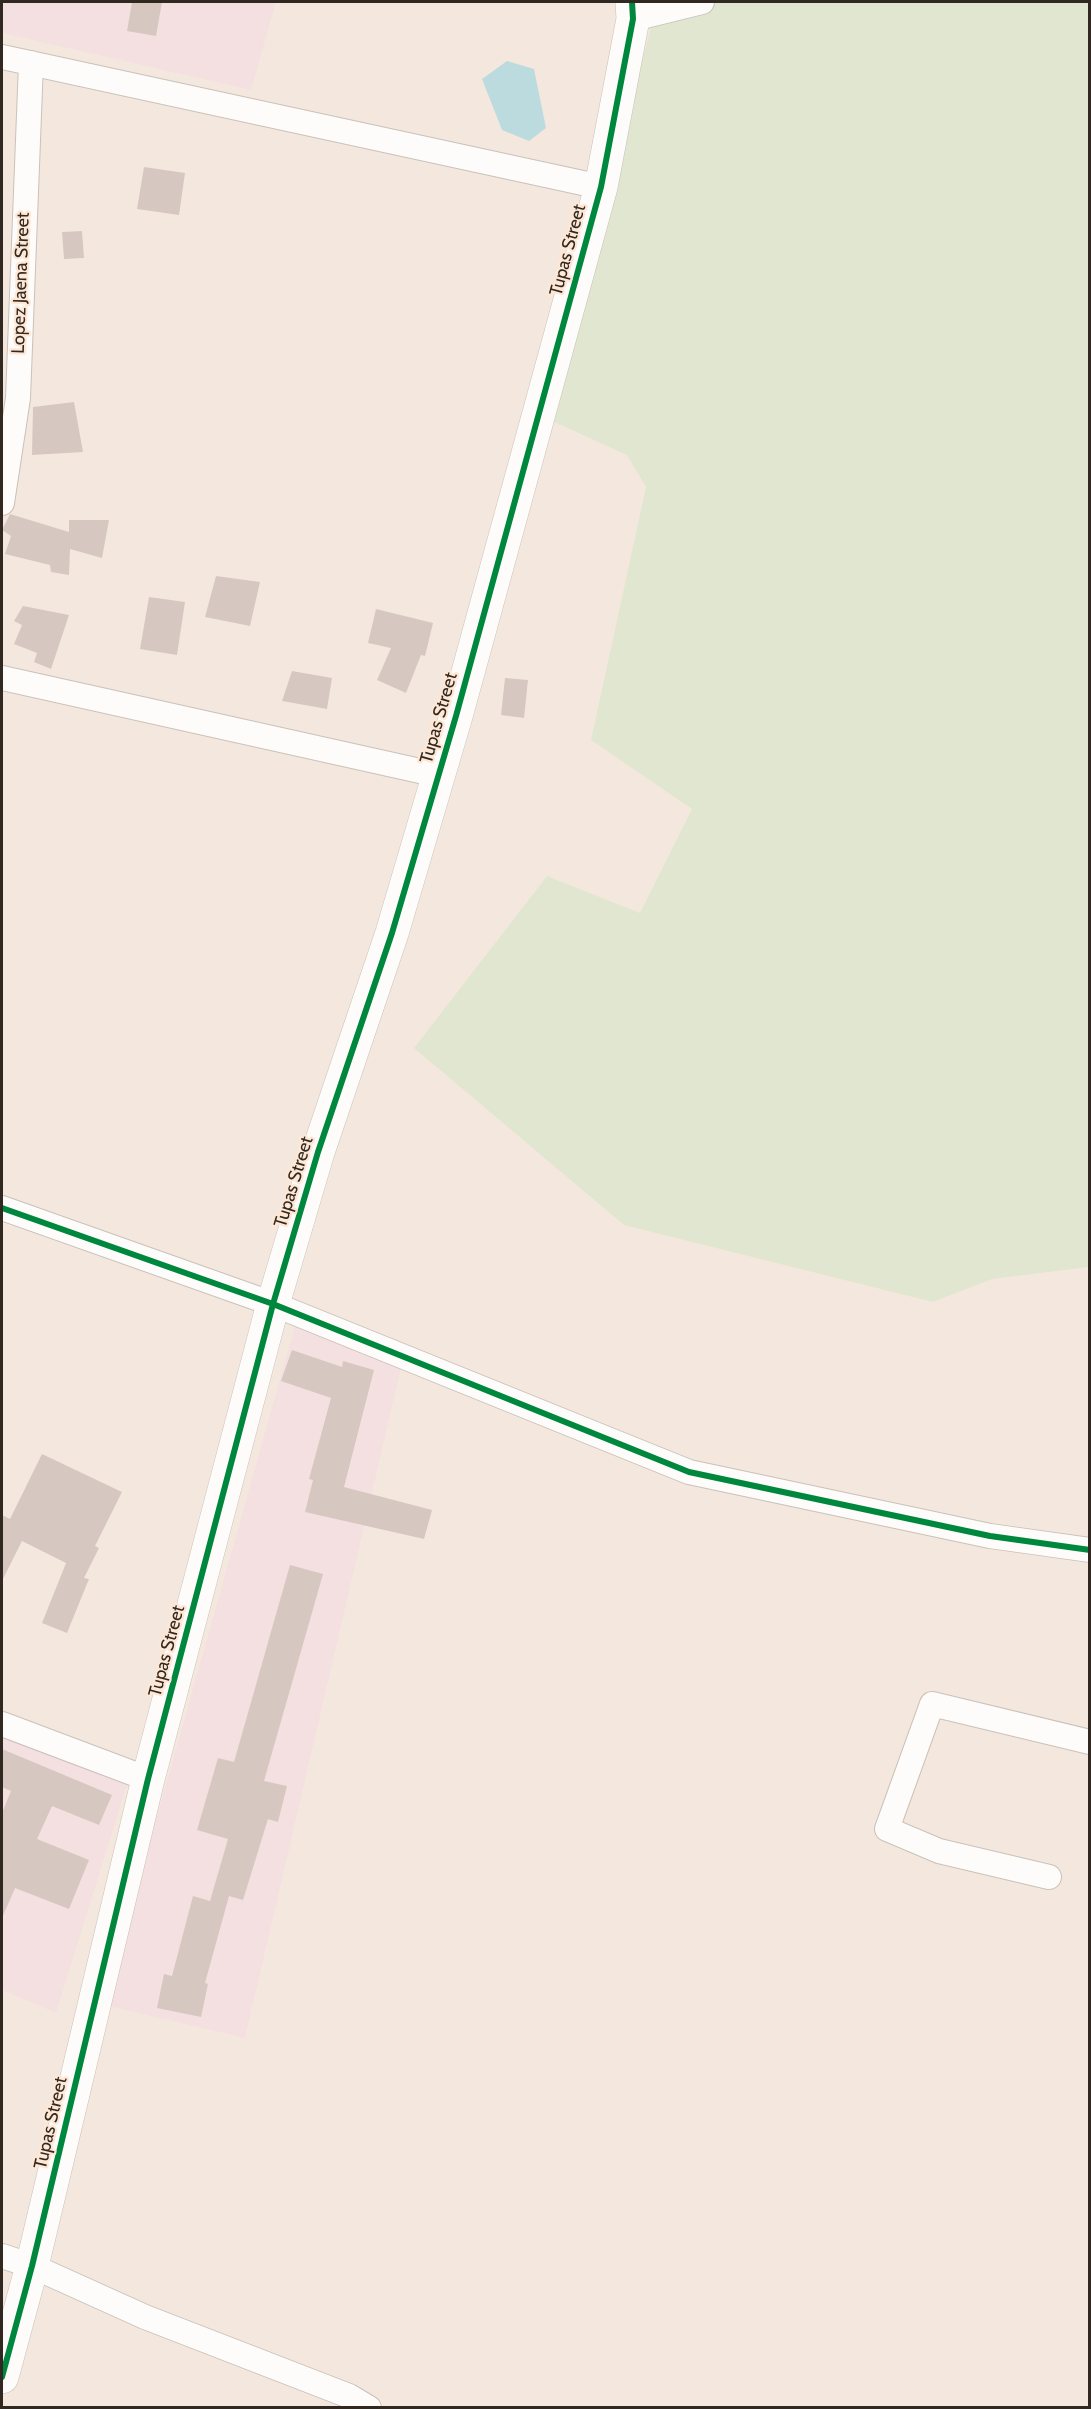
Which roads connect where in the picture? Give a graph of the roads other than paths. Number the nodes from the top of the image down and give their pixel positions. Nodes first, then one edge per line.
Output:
1 (702, 2) edge
2 (633, 10) edge
3 (2, 57) edge
4 (31, 63) junction
5 (601, 187) junction
6 (2, 503) edge
7 (2, 678) edge
8 (438, 775) junction
9 (2, 1208) edge
10 (273, 1304) junction
11 (1089, 1550) edge
12 (2, 1724) edge
13 (1089, 1742) edge
14 (148, 1779) junction
15 (1049, 1877) dead end
16 (2, 2256) edge
17 (32, 2266) junction
18 (2, 2377) edge
19 (369, 2408) edge

1 - 2 street
2 - 5 street, Tupas Street
3 - 4 street
4 - 5 street
4 - 6 street, Lopez Jaena Street
5 - 8 street, Tupas Street
7 - 8 street
8 - 10 street, Tupas Street
9 - 10 street
10 - 11 street
10 - 14 street, Tupas Street
12 - 14 street
13 - 15 street
14 - 17 street, Tupas Street
16 - 17 street
17 - 18 street, Tupas Street
17 - 19 street

